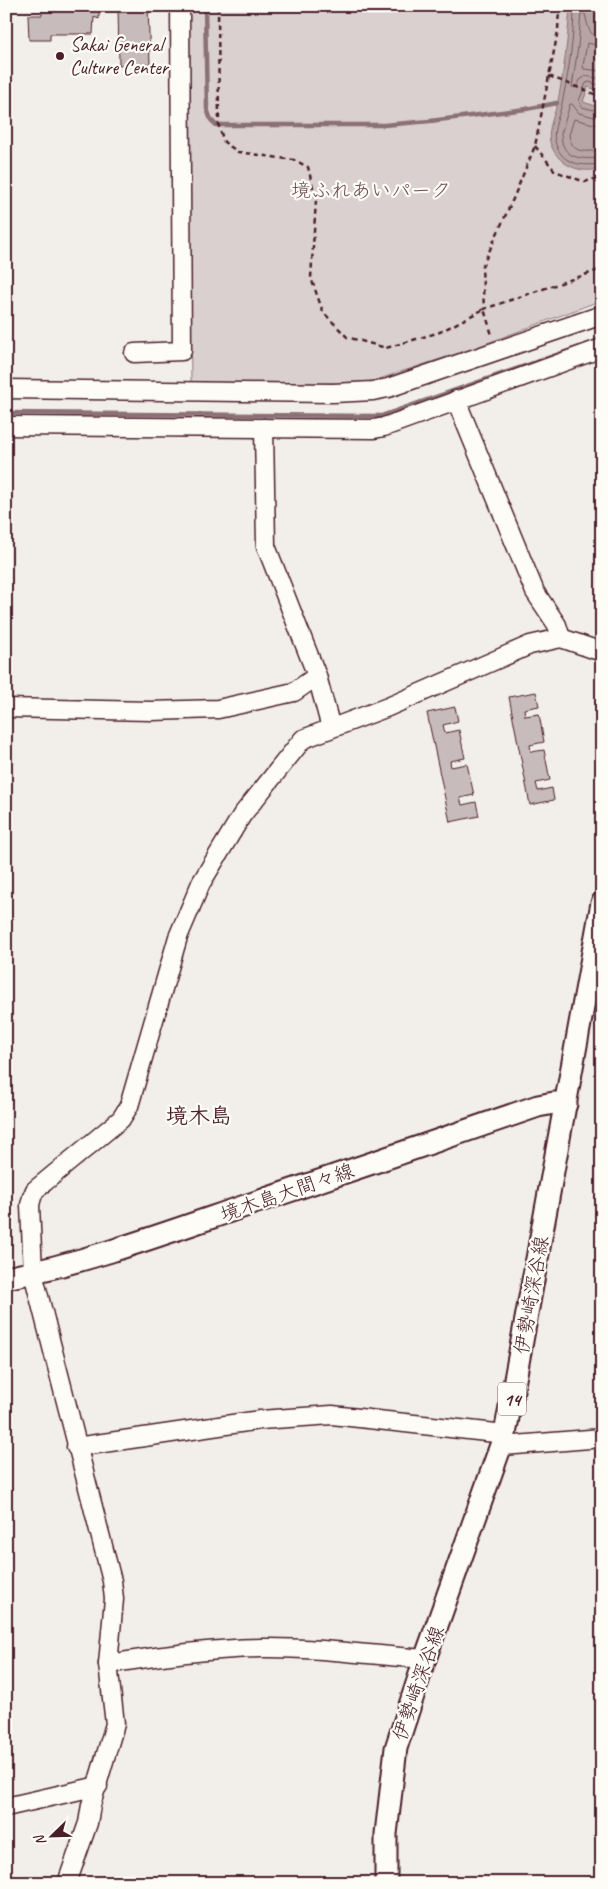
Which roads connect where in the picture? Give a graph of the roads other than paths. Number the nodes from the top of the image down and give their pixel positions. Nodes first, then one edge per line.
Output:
1 (180, 6) edge
2 (602, 315) edge
3 (602, 348) edge
4 (134, 353) dead end
5 (6, 389) edge
6 (456, 400) junction
7 (6, 426) edge
8 (264, 428) junction
9 (561, 638) junction
10 (602, 652) edge
11 (317, 676) junction
12 (6, 708) edge
13 (332, 728) junction
14 (602, 902) edge
15 (599, 929) edge
16 (566, 1104) junction
17 (33, 1273) junction
18 (6, 1278) edge
19 (602, 1438) edge
20 (504, 1440) junction
21 (76, 1447) junction
22 (425, 1659) junction
23 (108, 1664) junction
24 (98, 1786) junction
25 (6, 1807) edge
26 (67, 1883) edge
27 (386, 1883) edge

1 - 4 street
2 - 5 street
3 - 6 street
6 - 8 street
6 - 9 street
7 - 8 street
8 - 11 street
9 - 10 street
9 - 13 street
11 - 12 street
11 - 13 street
13 - 17 street
14 - 15 main road, 伊勢崎深谷線 / 14
15 - 16 main road, 伊勢崎深谷線 / 14
16 - 17 main road, 境木島大間々線
16 - 20 main road, 伊勢崎深谷線 / 14
17 - 18 main road, 境木島大間々線
17 - 21 street
19 - 20 street
20 - 21 street
20 - 22 main road, 伊勢崎深谷線 / 14
21 - 23 street
22 - 23 street
22 - 27 main road, 伊勢崎深谷線 / 14
23 - 24 street
24 - 25 street
24 - 26 street

